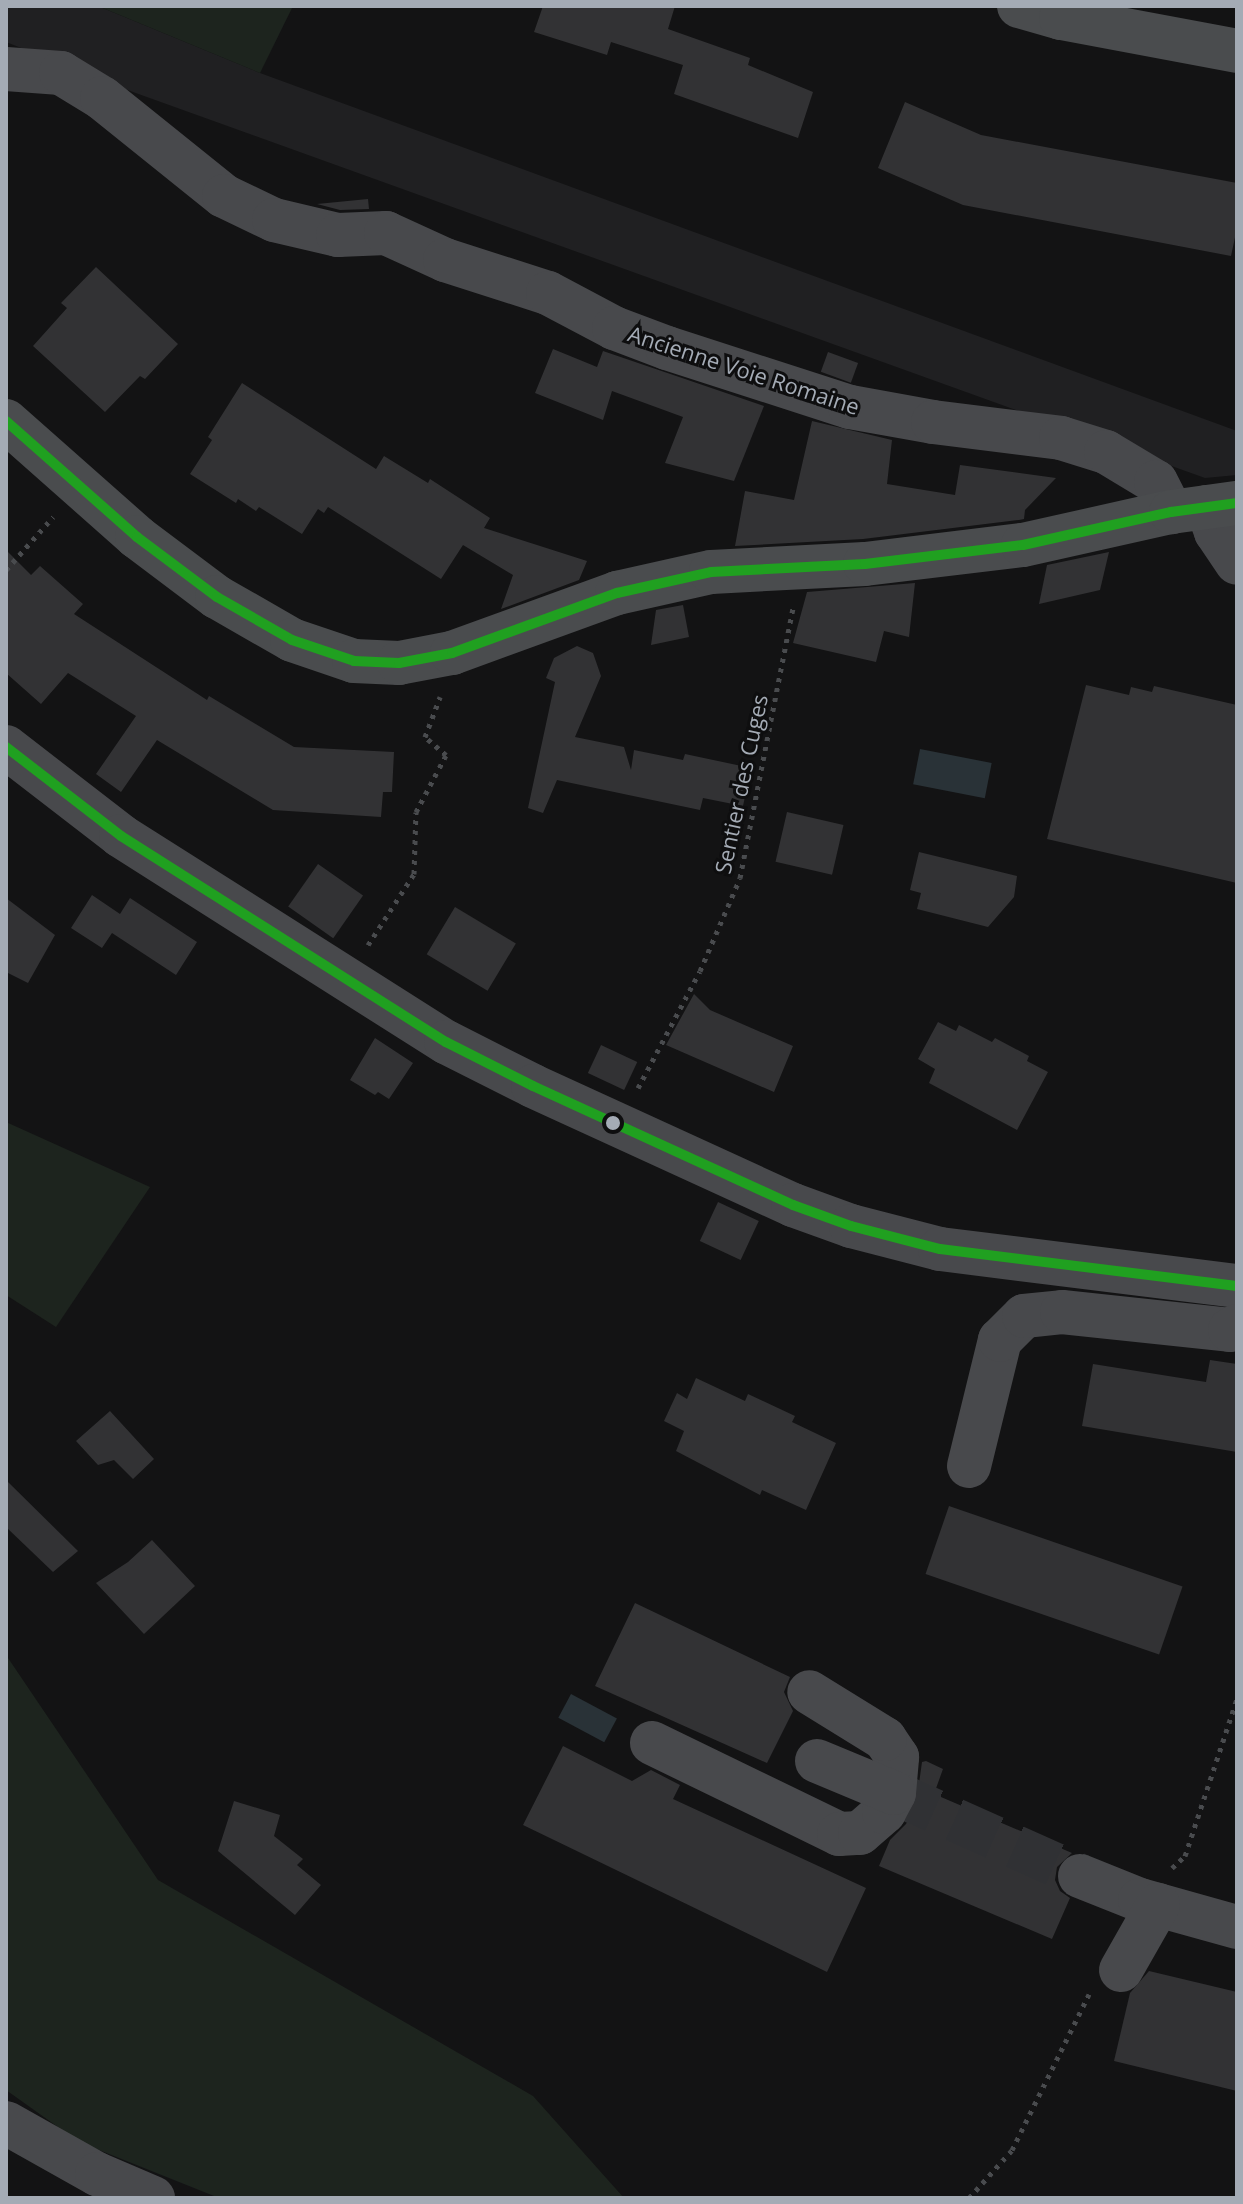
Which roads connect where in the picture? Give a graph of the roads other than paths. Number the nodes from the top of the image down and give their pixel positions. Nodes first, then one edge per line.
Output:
1 (1019, 6) edge
2 (1237, 51) edge
3 (6, 69) edge
4 (6, 421) edge
5 (1205, 508) edge
6 (1237, 563) edge
7 (6, 747) edge
8 (1237, 1286) edge
9 (1237, 1326) edge
10 (969, 1466) dead end
11 (809, 1692) dead end
12 (652, 1743) dead end
13 (817, 1761) dead end
14 (894, 1793) junction
15 (1080, 1876) tunnel mouth
16 (1158, 1905) junction
17 (1237, 1927) edge
18 (1121, 1970) dead end
19 (6, 2123) edge
20 (153, 2198) edge

1 - 2 main road
3 - 5 street, Ancienne Voie Romaine
4 - 5 main road
5 - 6 street, Ancienne Voie Romaine
7 - 8 street
9 - 10 street
11 - 14 street
12 - 14 street
13 - 14 street
15 - 16 street
16 - 17 street
16 - 18 street
19 - 20 street

